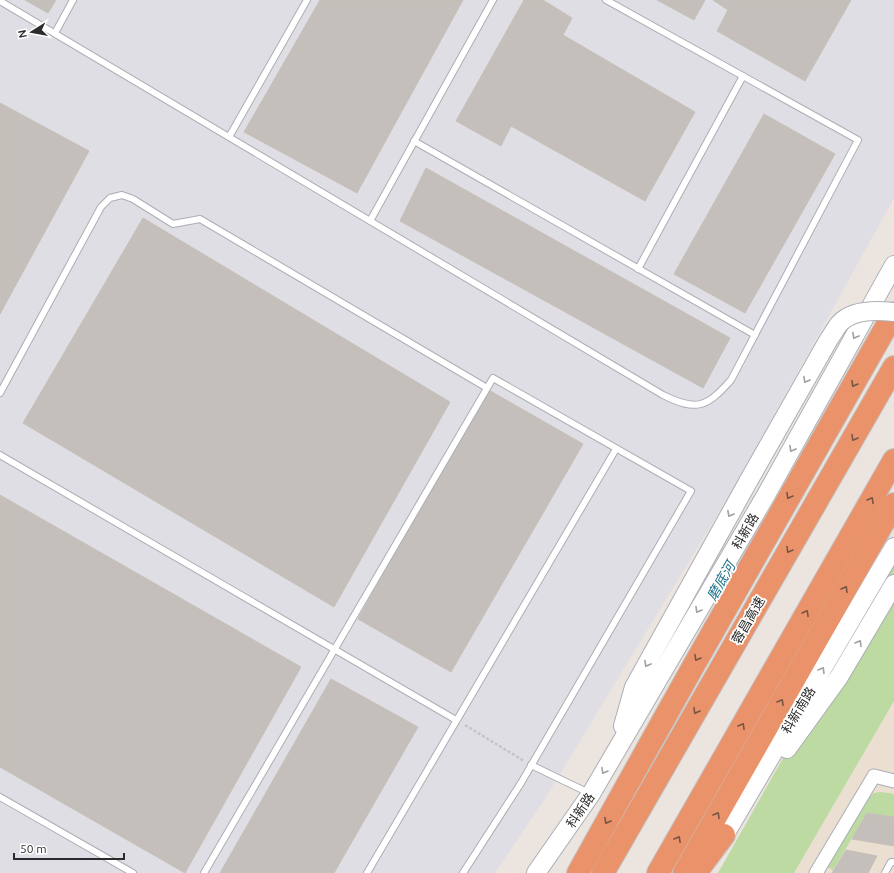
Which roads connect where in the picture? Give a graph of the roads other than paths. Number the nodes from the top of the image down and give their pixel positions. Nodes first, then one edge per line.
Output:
1 (73, 0) edge
2 (307, 0) edge
3 (493, 0) edge
4 (606, 0) edge
5 (0, 1) edge
6 (55, 33) junction
7 (743, 76) junction
8 (229, 137) junction
9 (414, 141) junction
10 (370, 221) junction
11 (894, 265) edge
12 (638, 269) junction
13 (894, 313) edge
14 (755, 335) junction
15 (894, 367) edge
16 (487, 388) junction
17 (0, 393) edge
18 (616, 449) junction
19 (0, 455) edge
20 (894, 460) edge
21 (894, 504) edge
22 (894, 547) edge
23 (894, 584) edge
24 (335, 649) junction
25 (456, 720) junction
26 (616, 750) junction
27 (531, 765) junction
28 (894, 781) edge
29 (591, 794) junction
30 (0, 797) edge
31 (724, 835) junction
32 (894, 862) edge
33 (133, 873) edge
34 (204, 873) edge
35 (367, 873) edge
36 (463, 873) edge
37 (536, 873) edge
38 (578, 873) edge
39 (603, 873) edge
40 (658, 873) edge
41 (684, 873) edge
42 (696, 873) edge
43 (704, 873) edge
44 (816, 873) edge
45 (884, 873) edge

1 - 6 lane
2 - 8 lane
3 - 9 lane
4 - 7 lane
5 - 6 lane
6 - 8 lane
7 - 12 lane
7 - 14 lane
8 - 10 lane
9 - 10 lane
9 - 12 lane
10 - 14 lane
11 -> 26 main road, 科新路
12 - 14 lane
13 -> 26 main road, bridge
13 -> 38 highway
15 -> 39 highway, 蓉昌高速
16 - 17 lane
16 - 18 lane
16 - 24 lane
18 - 25 lane
18 - 27 lane
19 - 24 lane
40 -> 20 highway
41 -> 21 highway
31 -> 22 main road, 科新南路
31 -> 23 main road
24 - 25 lane
24 - 34 lane
25 - 35 lane
26 -> 29 main road, 科新路
27 - 29 lane
27 - 36 lane
28 - 44 street
29 - 37 main road, 科新路
30 - 33 lane
31 - 42 highway
31 - 43 main road, 科新南路
32 - 45 lane

